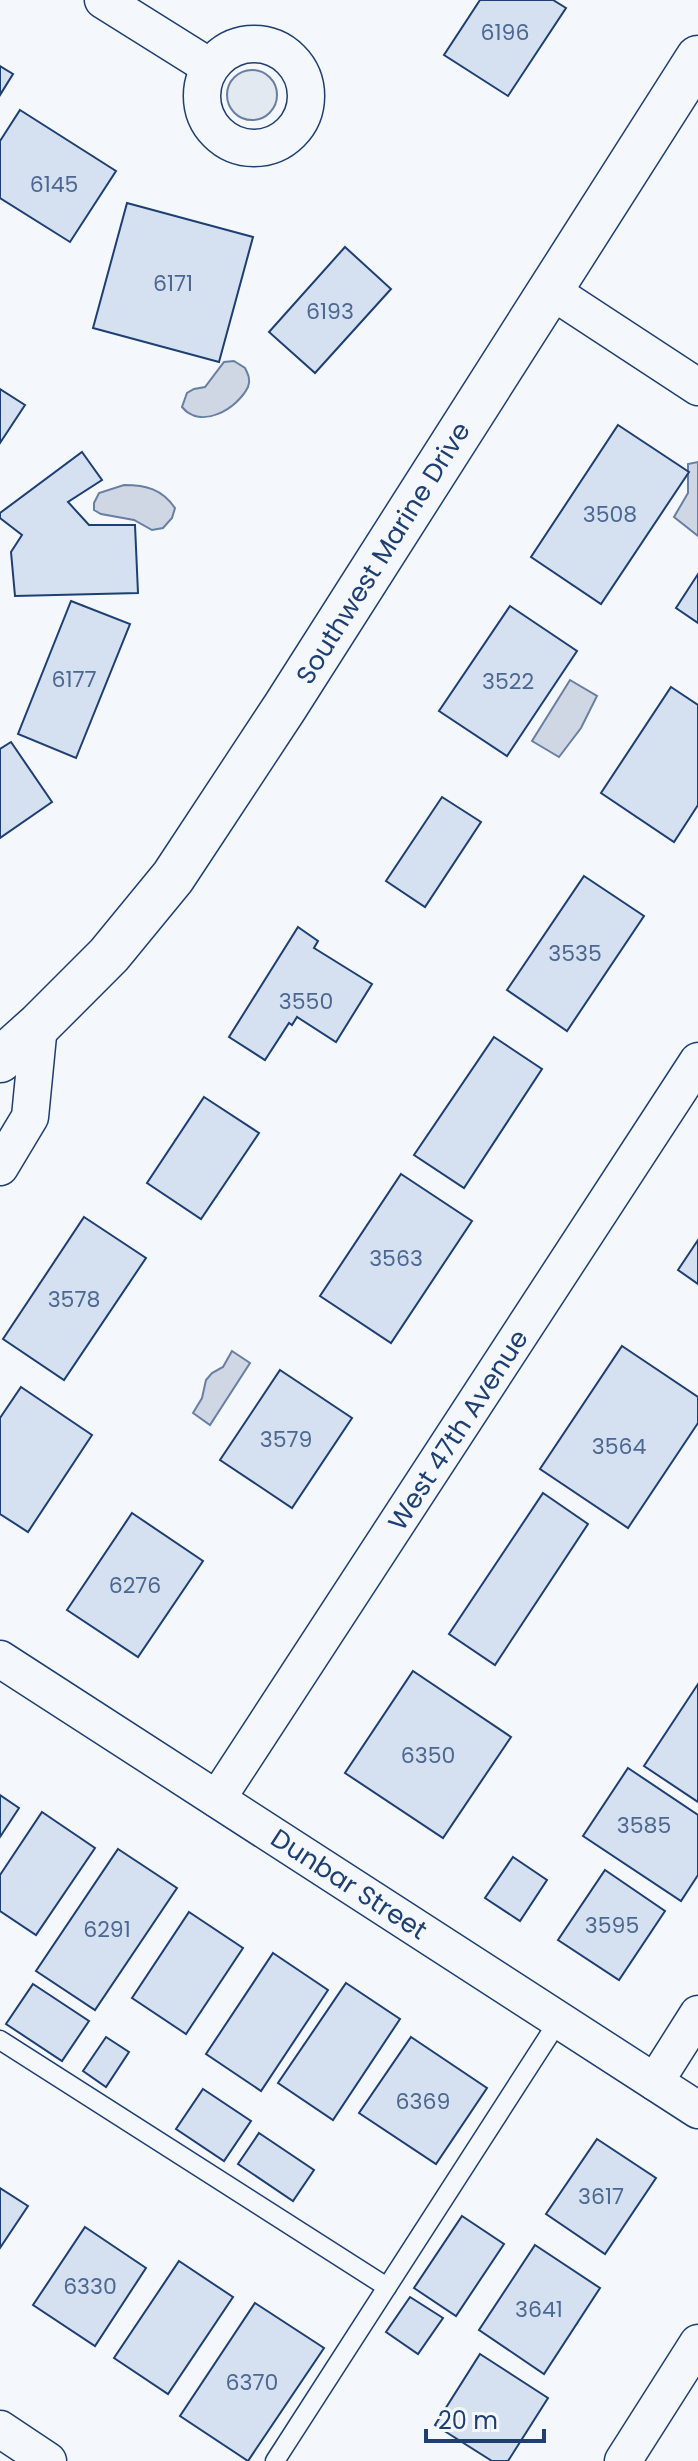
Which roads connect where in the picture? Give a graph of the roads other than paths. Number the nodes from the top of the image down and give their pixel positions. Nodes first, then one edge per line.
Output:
1 (103, 0) edge
2 (698, 58) edge
3 (210, 67) dead end
4 (550, 290) junction
5 (698, 387) edge
6 (39, 1025) junction
7 (0, 1060) edge
8 (698, 1061) edge
9 (0, 1167) edge
10 (0, 1659) edge
11 (217, 1799) junction
12 (698, 2014) edge
13 (559, 2020) junction
14 (0, 2040) edge
15 (655, 2082) junction
16 (698, 2110) edge
17 (387, 2287) junction
18 (698, 2343) edge
19 (0, 2429) edge
20 (48, 2461) edge
21 (275, 2461) edge
22 (623, 2461) edge

1 - 3 street
2 - 4 main road, Southwest Marine Drive
4 - 5 street
4 - 6 main road, Southwest Marine Drive
6 - 7 main road, Southwest Marine Drive
6 - 9 street
8 - 11 street, West 47th Avenue
10 - 11 street, Dunbar Street
11 - 13 street, Dunbar Street
12 - 15 street
13 - 15 street, Dunbar Street
13 - 17 lane
14 - 17 lane
15 - 16 street, Dunbar Street
17 - 21 lane
18 - 22 street
19 - 20 street

